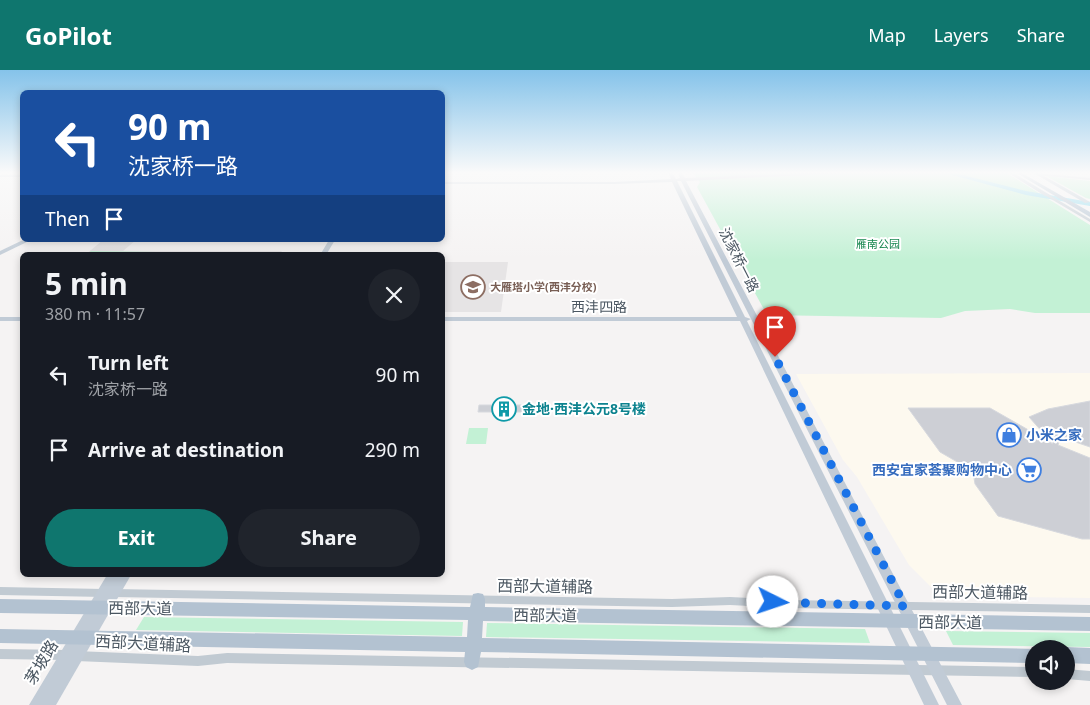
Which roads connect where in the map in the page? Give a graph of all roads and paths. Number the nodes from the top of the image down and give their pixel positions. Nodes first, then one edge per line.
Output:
1 (689, 202) edge
2 (691, 202) edge
3 (1061, 202) edge
4 (1073, 202) joint
5 (1088, 204) edge
6 (1090, 215) edge
7 (1090, 221) edge
8 (20, 242) edge
9 (23, 242) edge
10 (0, 252) edge
11 (0, 319) edge
12 (20, 319) edge
13 (445, 319) edge
14 (742, 319) junction
15 (755, 320) junction
16 (113, 577) edge
17 (124, 577) edge
18 (0, 591) edge
19 (104, 600) junction
20 (883, 605) junction
21 (0, 606) edge
22 (905, 606) junction
23 (477, 607) junction
24 (1090, 609) edge
25 (891, 622) junction
26 (913, 622) junction
27 (1090, 624) edge
28 (0, 636) edge
29 (81, 638) junction
30 (474, 645) junction
31 (905, 652) junction
32 (928, 653) junction
33 (0, 654) edge
34 (1025, 655) edge
35 (1075, 655) edge
36 (71, 656) junction
37 (1090, 656) edge
38 (472, 662) junction
39 (914, 670) junction
40 (938, 671) junction
41 (1025, 672) edge
42 (1075, 675) edge
43 (1090, 676) edge
44 (36, 705) edge
45 (48, 705) edge
46 (932, 705) edge
47 (955, 705) edge

1 - 14 main road, 沈家桥一路
2 - 15 main road, 沈家桥一路
3 - 7 street
4 - 5 main road
4 - 6 main road
8 - 10 street
9 - 10 street
11 - 12 main road
13 - 14 main road, 西沣四路
14 - 15 main road, 西沣四路
14 - 20 main road, 沈家桥一路
15 - 22 main road, 沈家桥一路
16 - 19 main road
17 - 19 main road
18 - 19 street
19 - 21 main road, 西部大道
19 - 23 main road, 西部大道
19 - 29 main road, 茅坡路
20 - 22 street, 西部大道辅路
20 - 23 street, 西部大道辅路
20 - 25 main road, 沈家桥一路
22 - 24 street, 西部大道辅路
22 - 26 main road, 沈家桥一路
23 - 25 main road, 西部大道
23 - 30 main road
25 - 26 main road, 西部大道
25 - 31 main road, 沈家桥一路
26 - 27 main road, 西部大道
26 - 32 main road, 沈家桥一路
28 - 29 main road
29 - 30 main road
29 - 36 main road, 茅坡路
30 - 31 main road
30 - 38 main road
31 - 32 main road
31 - 39 main road, 沈家桥一路
32 - 34 main road
32 - 40 main road, 沈家桥一路
33 - 36 street, 西部大道辅路
35 - 37 main road
36 - 38 street, 西部大道辅路
36 - 44 main road, 茅坡路
36 - 45 main road, 茅坡路
38 - 39 street, 西部大道辅路
39 - 40 street, 西部大道辅路
39 - 46 main road, 沈家桥一路
40 - 41 street, 西部大道辅路
40 - 47 main road, 沈家桥一路
42 - 43 street

